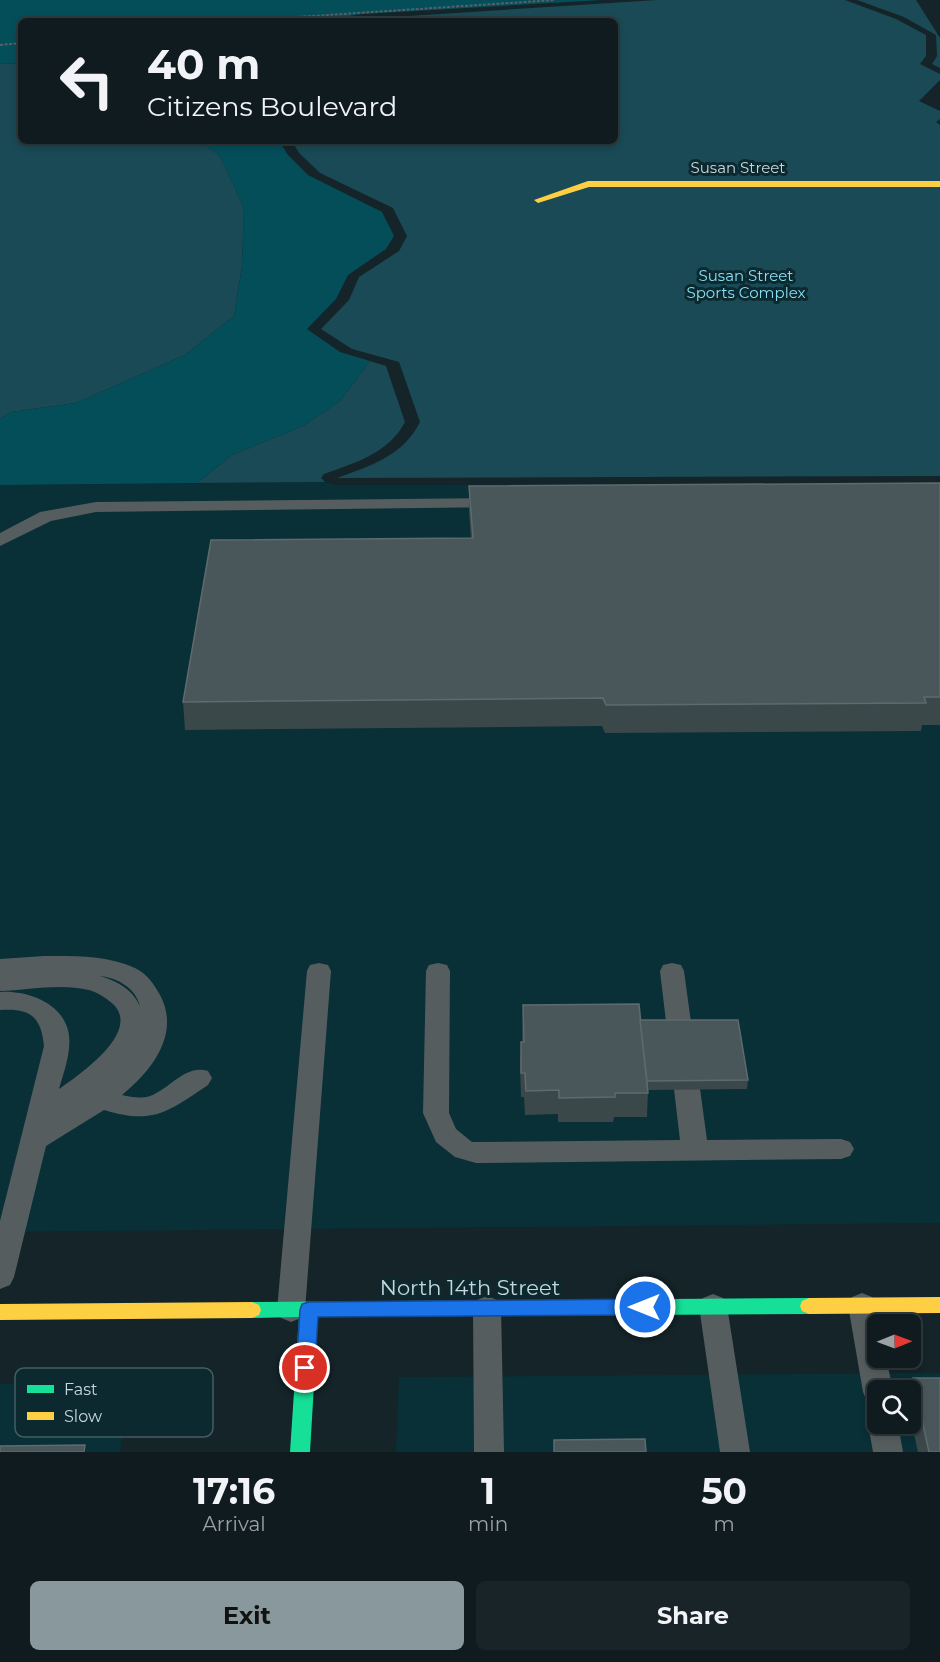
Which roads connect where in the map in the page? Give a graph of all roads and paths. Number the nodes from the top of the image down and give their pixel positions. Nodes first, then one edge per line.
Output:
1 (555, 0) edge
2 (282, 18) edge
3 (18, 43) edge
4 (0, 45) edge
5 (940, 184) edge
6 (538, 200) dead end
7 (511, 503) edge
8 (0, 540) edge
9 (0, 967) edge
10 (319, 971) dead end
11 (438, 971) dead end
12 (672, 971) dead end
13 (0, 982) edge
14 (0, 1001) edge
15 (199, 1078) dead end
16 (100, 1099) junction
17 (41, 1113) junction
18 (33, 1141) junction
19 (841, 1149) dead end
20 (695, 1151) junction
21 (8, 1211) edge
22 (0, 1276) edge
23 (862, 1305) junction
24 (940, 1305) edge
25 (713, 1306) junction
26 (487, 1308) junction
27 (300, 1310) junction
28 (0, 1312) edge
29 (876, 1380) edge
30 (885, 1434) edge
31 (300, 1452) edge
32 (489, 1452) edge
33 (735, 1452) edge
34 (888, 1452) edge

1 - 2 path
3 - 4 path
5 - 6 main road, Susan Street
7 - 8 lane
9 - 16 lane
10 - 27 lane
11 - 20 lane
12 - 20 lane
13 - 17 lane
14 - 17 lane
15 - 16 lane
16 - 18 lane
17 - 18 lane
18 - 21 lane
19 - 20 lane
21 - 22 lane
23 - 24 main road, North 14th Street
23 - 25 main road, North 14th Street
23 - 29 lane
25 - 26 main road, North 14th Street
25 - 33 lane
26 - 27 main road, North 14th Street
26 - 32 lane
27 - 28 main road, North 14th Street
27 - 31 main road
30 - 34 lane

